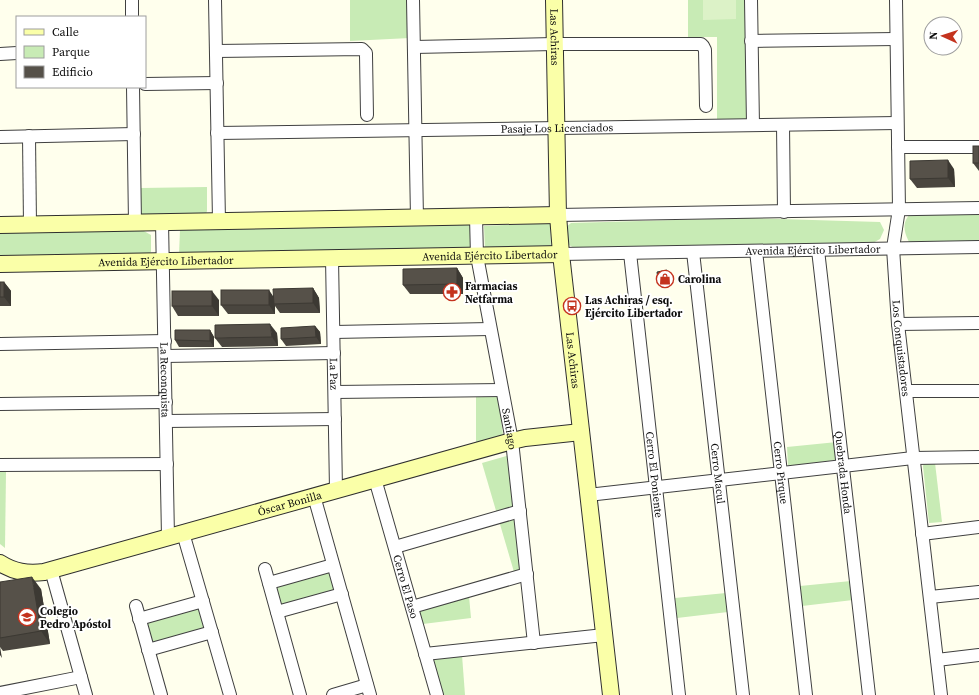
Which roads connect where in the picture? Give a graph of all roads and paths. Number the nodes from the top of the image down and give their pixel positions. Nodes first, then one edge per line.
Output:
1 (132, 0) edge
2 (215, 0) edge
3 (413, 0) edge
4 (554, 0) edge
5 (751, 0) edge
6 (896, 0) edge
7 (132, 16) edge
8 (896, 39) junction
9 (751, 41) junction
10 (554, 44) junction
11 (414, 47) junction
12 (216, 51) junction
13 (0, 54) edge
14 (16, 54) edge
15 (217, 83) junction
16 (146, 84) edge
17 (133, 88) edge
18 (706, 106) dead end
19 (367, 115) dead end
20 (897, 123) junction
21 (753, 125) junction
22 (782, 125) junction
23 (556, 128) junction
24 (415, 130) junction
25 (217, 133) junction
26 (134, 134) junction
27 (29, 136) junction
28 (0, 137) edge
29 (898, 147) junction
30 (979, 147) edge
31 (979, 208) edge
32 (898, 210) junction
33 (784, 212) junction
34 (558, 215) junction
35 (476, 217) junction
36 (416, 218) junction
37 (219, 221) junction
38 (162, 222) junction
39 (135, 223) junction
40 (0, 225) edge
41 (30, 225) junction
42 (979, 247) edge
43 (893, 248) junction
44 (818, 250) junction
45 (756, 251) junction
46 (693, 252) junction
47 (630, 253) junction
48 (561, 254) junction
49 (477, 256) junction
50 (332, 258) junction
51 (163, 261) junction
52 (0, 264) edge
53 (979, 323) edge
54 (898, 324) junction
55 (490, 328) junction
56 (334, 332) junction
57 (165, 341) junction
58 (0, 344) edge
59 (334, 353) junction
60 (165, 356) junction
61 (502, 390) junction
62 (907, 391) junction
63 (979, 391) edge
64 (335, 392) junction
65 (166, 402) junction
66 (0, 404) edge
67 (335, 419) junction
68 (166, 422) junction
69 (581, 432) junction
70 (512, 441) junction
71 (979, 457) edge
72 (913, 458) junction
73 (167, 464) junction
74 (0, 465) edge
75 (843, 466) junction
76 (781, 473) junction
77 (375, 479) junction
78 (718, 480) junction
79 (656, 487) junction
80 (336, 490) junction
81 (588, 495) junction
82 (314, 496) junction
83 (520, 511) junction
84 (979, 527) edge
85 (922, 534) junction
86 (176, 535) junction
87 (395, 547) junction
88 (0, 563) edge
89 (333, 565) junction
90 (265, 569) dead end
91 (51, 570) junction
92 (527, 574) junction
93 (269, 583) junction
94 (979, 592) edge
95 (342, 594) junction
96 (930, 597) junction
97 (203, 601) junction
98 (136, 606) dead end
99 (412, 607) junction
100 (277, 612) junction
101 (139, 619) junction
102 (212, 632) junction
103 (604, 635) junction
104 (534, 643) junction
105 (148, 650) junction
106 (426, 654) junction
107 (979, 655) edge
108 (937, 660) junction
109 (81, 677) junction
110 (369, 690) edge
111 (0, 693) edge
112 (14, 693) edge
113 (86, 695) edge
114 (161, 695) edge
115 (230, 695) edge
116 (300, 695) edge
117 (333, 695) edge
118 (437, 695) edge
119 (611, 695) edge
120 (679, 695) edge
121 (743, 695) edge
122 (806, 695) edge
123 (869, 695) edge
124 (941, 695) edge

1 - 7 street
2 - 12 street
3 - 11 street
4 - 10 street, Las Achiras
5 - 9 street
6 - 8 street, Los Conquistadores
8 - 9 street
8 - 20 street, Los Conquistadores
9 - 21 street
10 - 11 street
10 - 18 street
10 - 23 street, Las Achiras
11 - 24 street
12 - 15 street
12 - 19 street
13 - 14 street
15 - 16 street
15 - 25 street
17 - 26 street
20 - 22 street, Pasaje Los Licenciados
20 - 29 street, Los Conquistadores
21 - 22 street, Pasaje Los Licenciados
21 - 23 street, Pasaje Los Licenciados
22 - 33 street
23 - 24 street, Pasaje Los Licenciados
23 - 34 street, Las Achiras
24 - 25 street, Pasaje Los Licenciados
24 - 36 street
25 - 37 street
26 - 27 street
26 - 39 street
27 - 28 street
27 - 41 street
29 - 30 street
29 - 32 street, Los Conquistadores
31 - 32 street
32 - 33 street
32 - 43 street, Los Conquistadores
33 - 34 street
34 - 35 street
34 - 48 street, Las Achiras
35 - 36 street
35 - 49 street, Santiago
36 - 37 street
37 - 38 street
38 - 39 street
38 - 51 street, La Reconquista
39 - 41 street
40 - 41 street
42 - 43 street, Avenida Ejército Libertador
43 - 44 street, Avenida Ejército Libertador
43 - 54 street, Los Conquistadores
44 - 45 street, Avenida Ejército Libertador
44 - 75 street, Quebrada Honda
45 - 46 street, Avenida Ejército Libertador
45 - 76 street, Cerro Pirque
46 - 47 street, Avenida Ejército Libertador
46 - 78 street, Cerro Macul
47 - 48 street, Avenida Ejército Libertador
47 - 79 street, Cerro El Poniente
48 - 49 street, Avenida Ejército Libertador
48 - 69 street, Las Achiras
49 - 50 street, Avenida Ejército Libertador
49 - 55 street, Santiago
50 - 51 street, Avenida Ejército Libertador
50 - 56 street, La Paz
51 - 52 street, Avenida Ejército Libertador
51 - 57 street, La Reconquista
53 - 54 street
54 - 62 street, Los Conquistadores
55 - 56 street
55 - 61 street, Santiago
56 - 59 street, La Paz
57 - 58 street
57 - 60 street, La Reconquista
59 - 60 street
59 - 64 street, La Paz
60 - 65 street, La Reconquista
61 - 64 street
61 - 70 street, Santiago
62 - 63 street
62 - 72 street, Los Conquistadores
64 - 67 street, La Paz
65 - 66 street
65 - 68 street, La Reconquista
67 - 68 street
67 - 80 street, La Paz
68 - 73 street, La Reconquista
69 - 70 street, Óscar Bonilla
69 - 81 street, Las Achiras
70 - 77 street, Óscar Bonilla
70 - 83 street, Santiago
71 - 72 street
72 - 75 street
72 - 85 street, Los Conquistadores
73 - 74 street
73 - 86 street, La Reconquista
75 - 76 street
75 - 123 street, Quebrada Honda
76 - 78 street
76 - 122 street, Cerro Pirque
77 - 80 street, Óscar Bonilla
77 - 87 street, Cerro El Paso
78 - 79 street
78 - 121 street, Cerro Macul
79 - 81 street
79 - 120 street, Cerro El Poniente
80 - 82 street, Óscar Bonilla
81 - 103 street, Las Achiras
82 - 86 street, Óscar Bonilla
82 - 89 street
83 - 87 street
83 - 92 street, Santiago
84 - 85 street
85 - 96 street, Los Conquistadores
86 - 91 street, Óscar Bonilla
86 - 97 street, La Reconquista
87 - 99 street, Cerro El Paso
88 - 91 street, Óscar Bonilla
89 - 93 street
89 - 95 street
90 - 93 street
91 - 109 street
92 - 99 street
92 - 104 street, Santiago
93 - 100 street
94 - 96 street
95 - 100 street
95 - 110 street
96 - 108 street, Los Conquistadores
97 - 101 street
97 - 102 street, La Reconquista
98 - 101 street
99 - 106 street, Cerro El Paso
100 - 116 street
101 - 105 street
102 - 105 street
102 - 115 street, La Reconquista
103 - 104 street
103 - 119 street, Las Achiras
104 - 106 street
105 - 114 street
106 - 118 street, Cerro El Paso
107 - 108 street
108 - 124 street, Los Conquistadores
109 - 112 street
109 - 113 street
110 - 117 street
111 - 112 street

